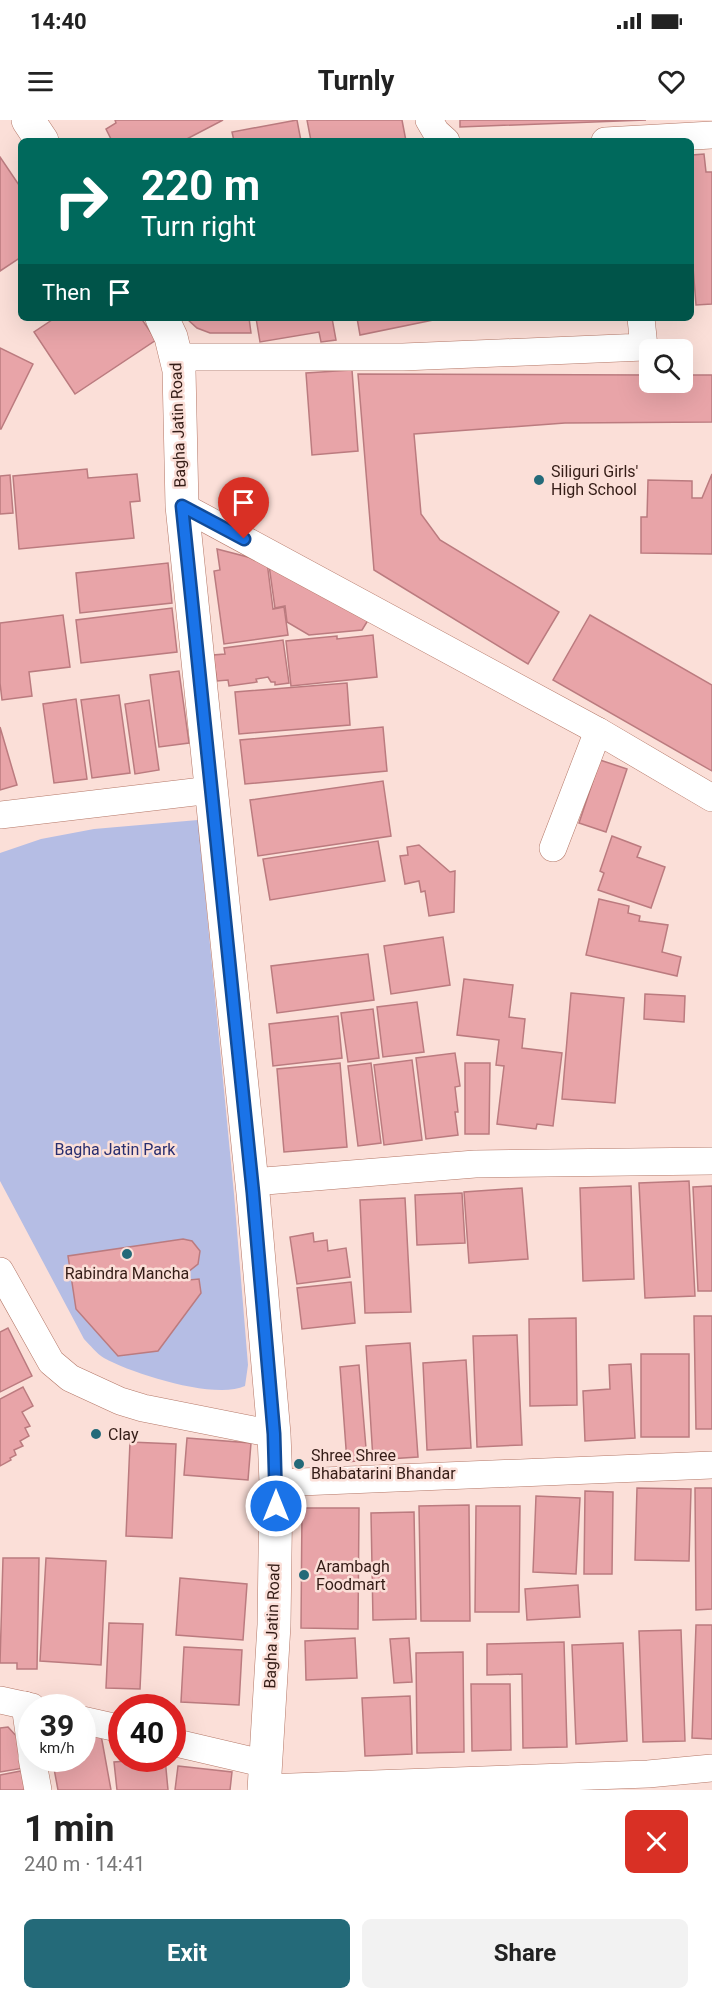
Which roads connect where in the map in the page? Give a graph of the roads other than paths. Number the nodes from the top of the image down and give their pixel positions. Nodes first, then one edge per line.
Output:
1 (28, 120) edge
2 (429, 120) edge
3 (712, 135) edge
4 (40, 138) edge
5 (443, 138) edge
6 (666, 138) edge
7 (163, 321) edge
8 (641, 321) edge
9 (176, 357) junction
10 (182, 506) junction
11 (598, 731) junction
12 (211, 790) junction
13 (712, 798) edge
14 (0, 815) edge
15 (553, 848) dead end
16 (712, 1161) edge
17 (252, 1182) junction
18 (0, 1271) edge
19 (274, 1434) junction
20 (712, 1465) edge
21 (276, 1483) junction
22 (186, 1748) edge
23 (712, 1768) edge
24 (35, 1772) edge
25 (265, 1781) edge
26 (38, 1790) edge

1 - 4 street
2 - 5 street
3 - 6 street
7 - 9 street, Bagha Jatin Road
8 - 9 street
9 - 10 street, Bagha Jatin Road
10 - 11 street
10 - 12 street, Bagha Jatin Road
11 - 13 street
11 - 15 street
12 - 14 street
12 - 17 street, Bagha Jatin Road
16 - 17 street
17 - 19 street, Bagha Jatin Road
18 - 19 street
19 - 21 street, Bagha Jatin Road
20 - 21 street
21 - 25 street, Bagha Jatin Road
22 - 25 street
23 - 25 street
24 - 26 street

